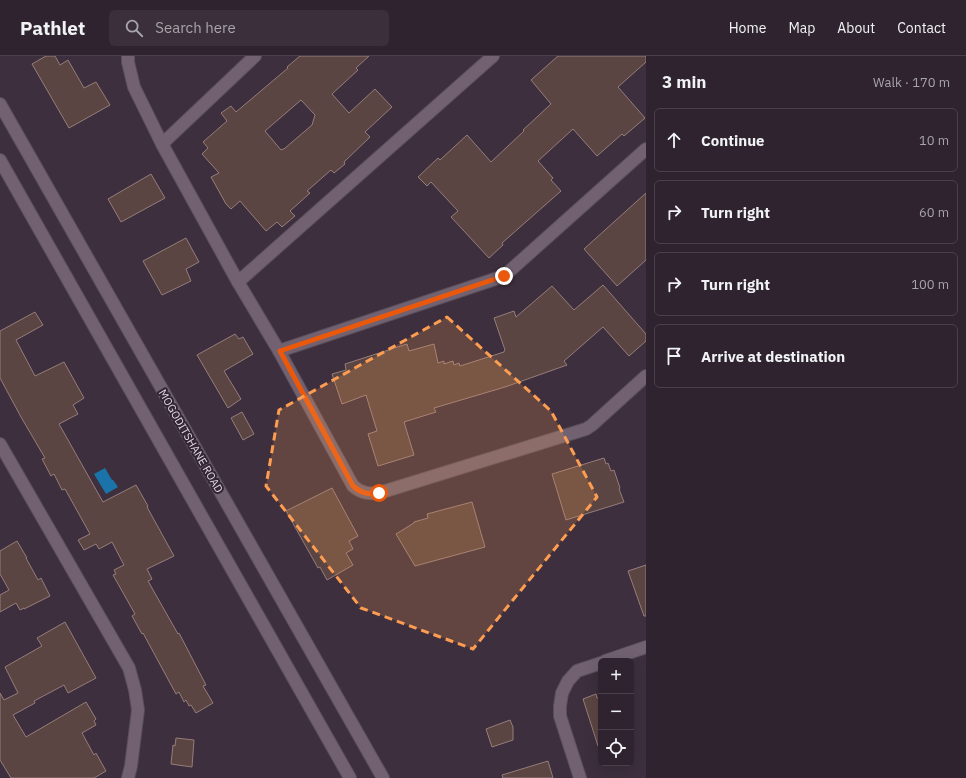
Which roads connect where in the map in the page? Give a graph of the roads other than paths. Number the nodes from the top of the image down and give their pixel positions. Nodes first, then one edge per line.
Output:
1 (128, 56) edge
2 (255, 56) edge
3 (493, 56) edge
4 (0, 104) edge
5 (162, 144) junction
6 (646, 149) edge
7 (0, 160) edge
8 (238, 282) junction
9 (280, 351) junction
10 (646, 376) edge
11 (0, 444) edge
12 (646, 647) edge
13 (615, 658) edge
14 (598, 664) edge
15 (339, 758) junction
16 (128, 778) edge
17 (341, 778) edge
18 (350, 778) edge
19 (383, 778) edge
20 (580, 778) edge

1 - 5 street
2 - 5 street
3 - 8 street
4 - 19 street, MOGODITSHANE ROAD
5 - 8 street
6 - 9 street
7 - 15 street
8 - 9 street
9 - 10 street
11 - 16 street
12 - 13 street
14 - 20 street
15 - 17 street
15 - 18 street

